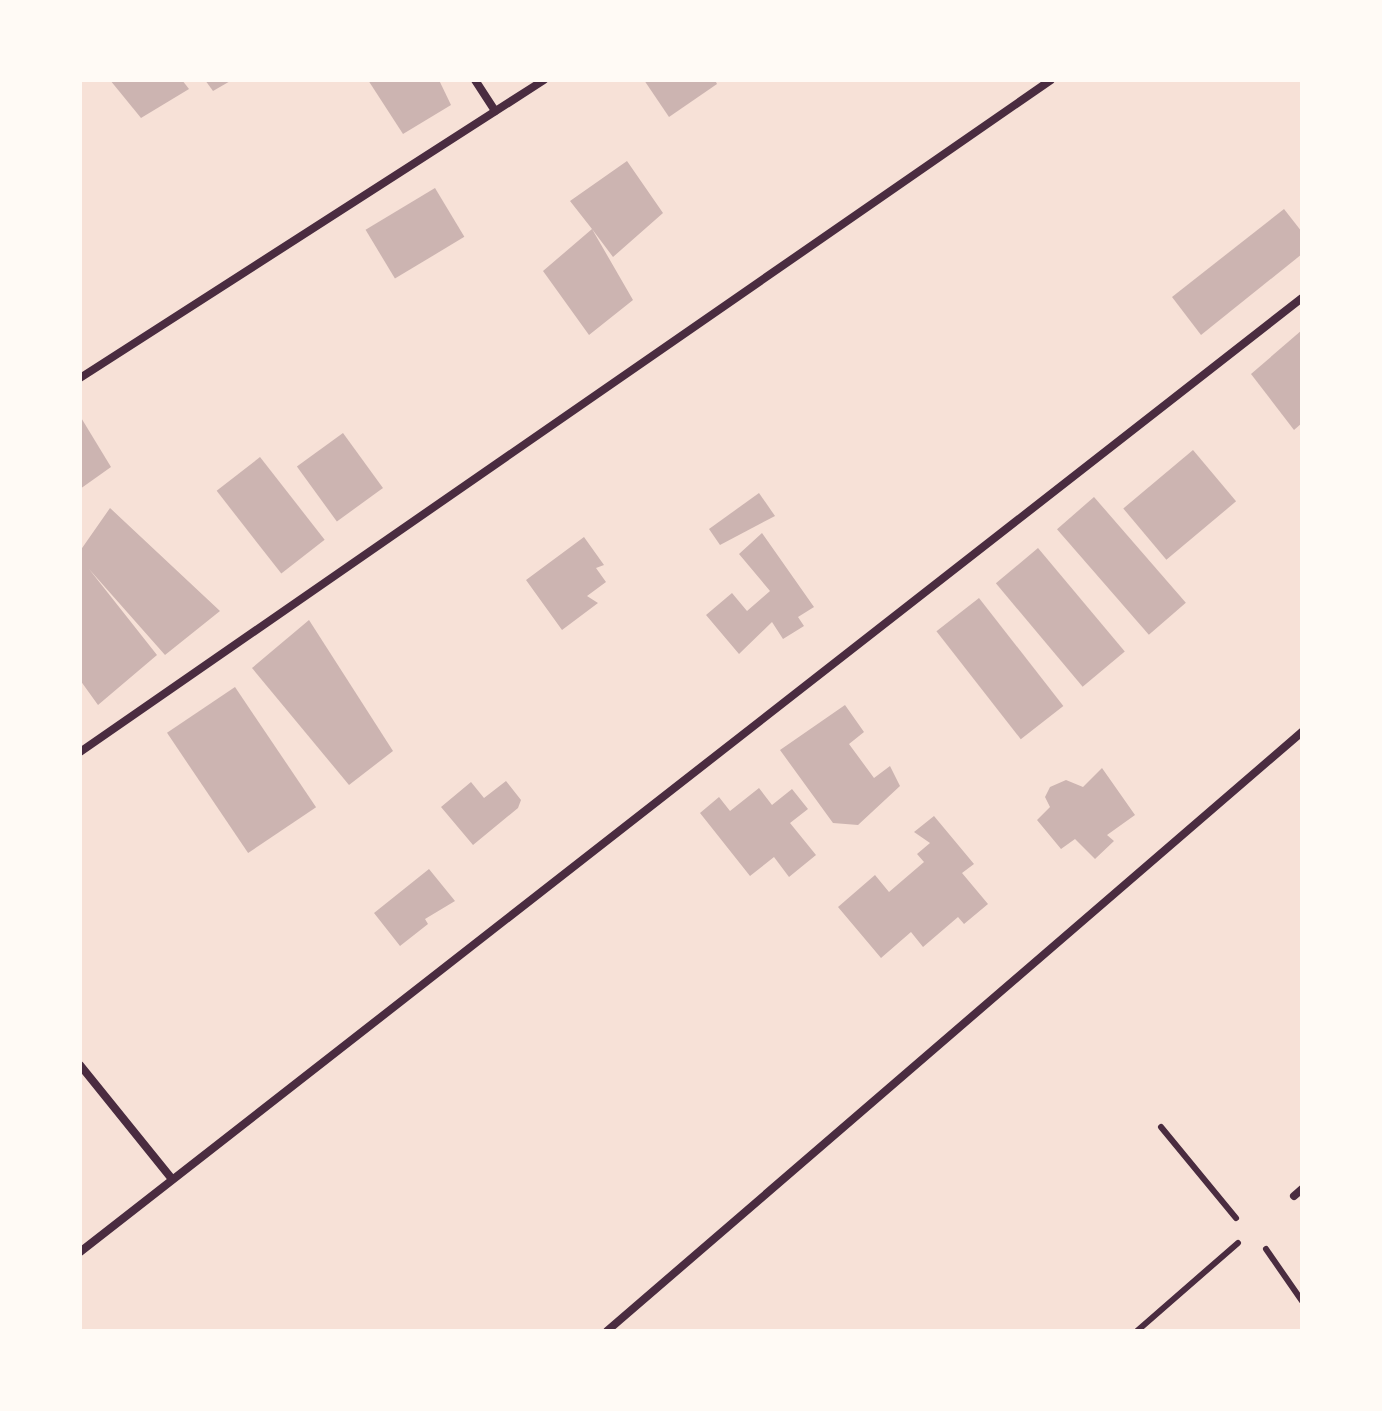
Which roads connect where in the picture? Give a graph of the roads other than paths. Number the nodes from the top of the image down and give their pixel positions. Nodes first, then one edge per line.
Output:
1 (475, 80) edge
2 (544, 80) edge
3 (1051, 80) edge
4 (495, 111) junction
5 (1302, 298) edge
6 (80, 378) edge
7 (1302, 732) edge
8 (80, 752) edge
9 (80, 1065) edge
10 (1161, 1127) dead end
11 (172, 1179) junction
12 (1302, 1189) edge
13 (1294, 1196) dead end
14 (1236, 1218) dead end
15 (1238, 1243) dead end
16 (1266, 1249) dead end
17 (80, 1252) edge
18 (1302, 1301) edge
19 (607, 1331) edge
20 (1137, 1331) edge

1 - 4 street
2 - 4 street
3 - 8 street
4 - 6 street
5 - 11 street
7 - 19 street
9 - 11 street
10 - 14 lane
11 - 17 street
12 - 13 street
15 - 20 lane
16 - 18 lane

